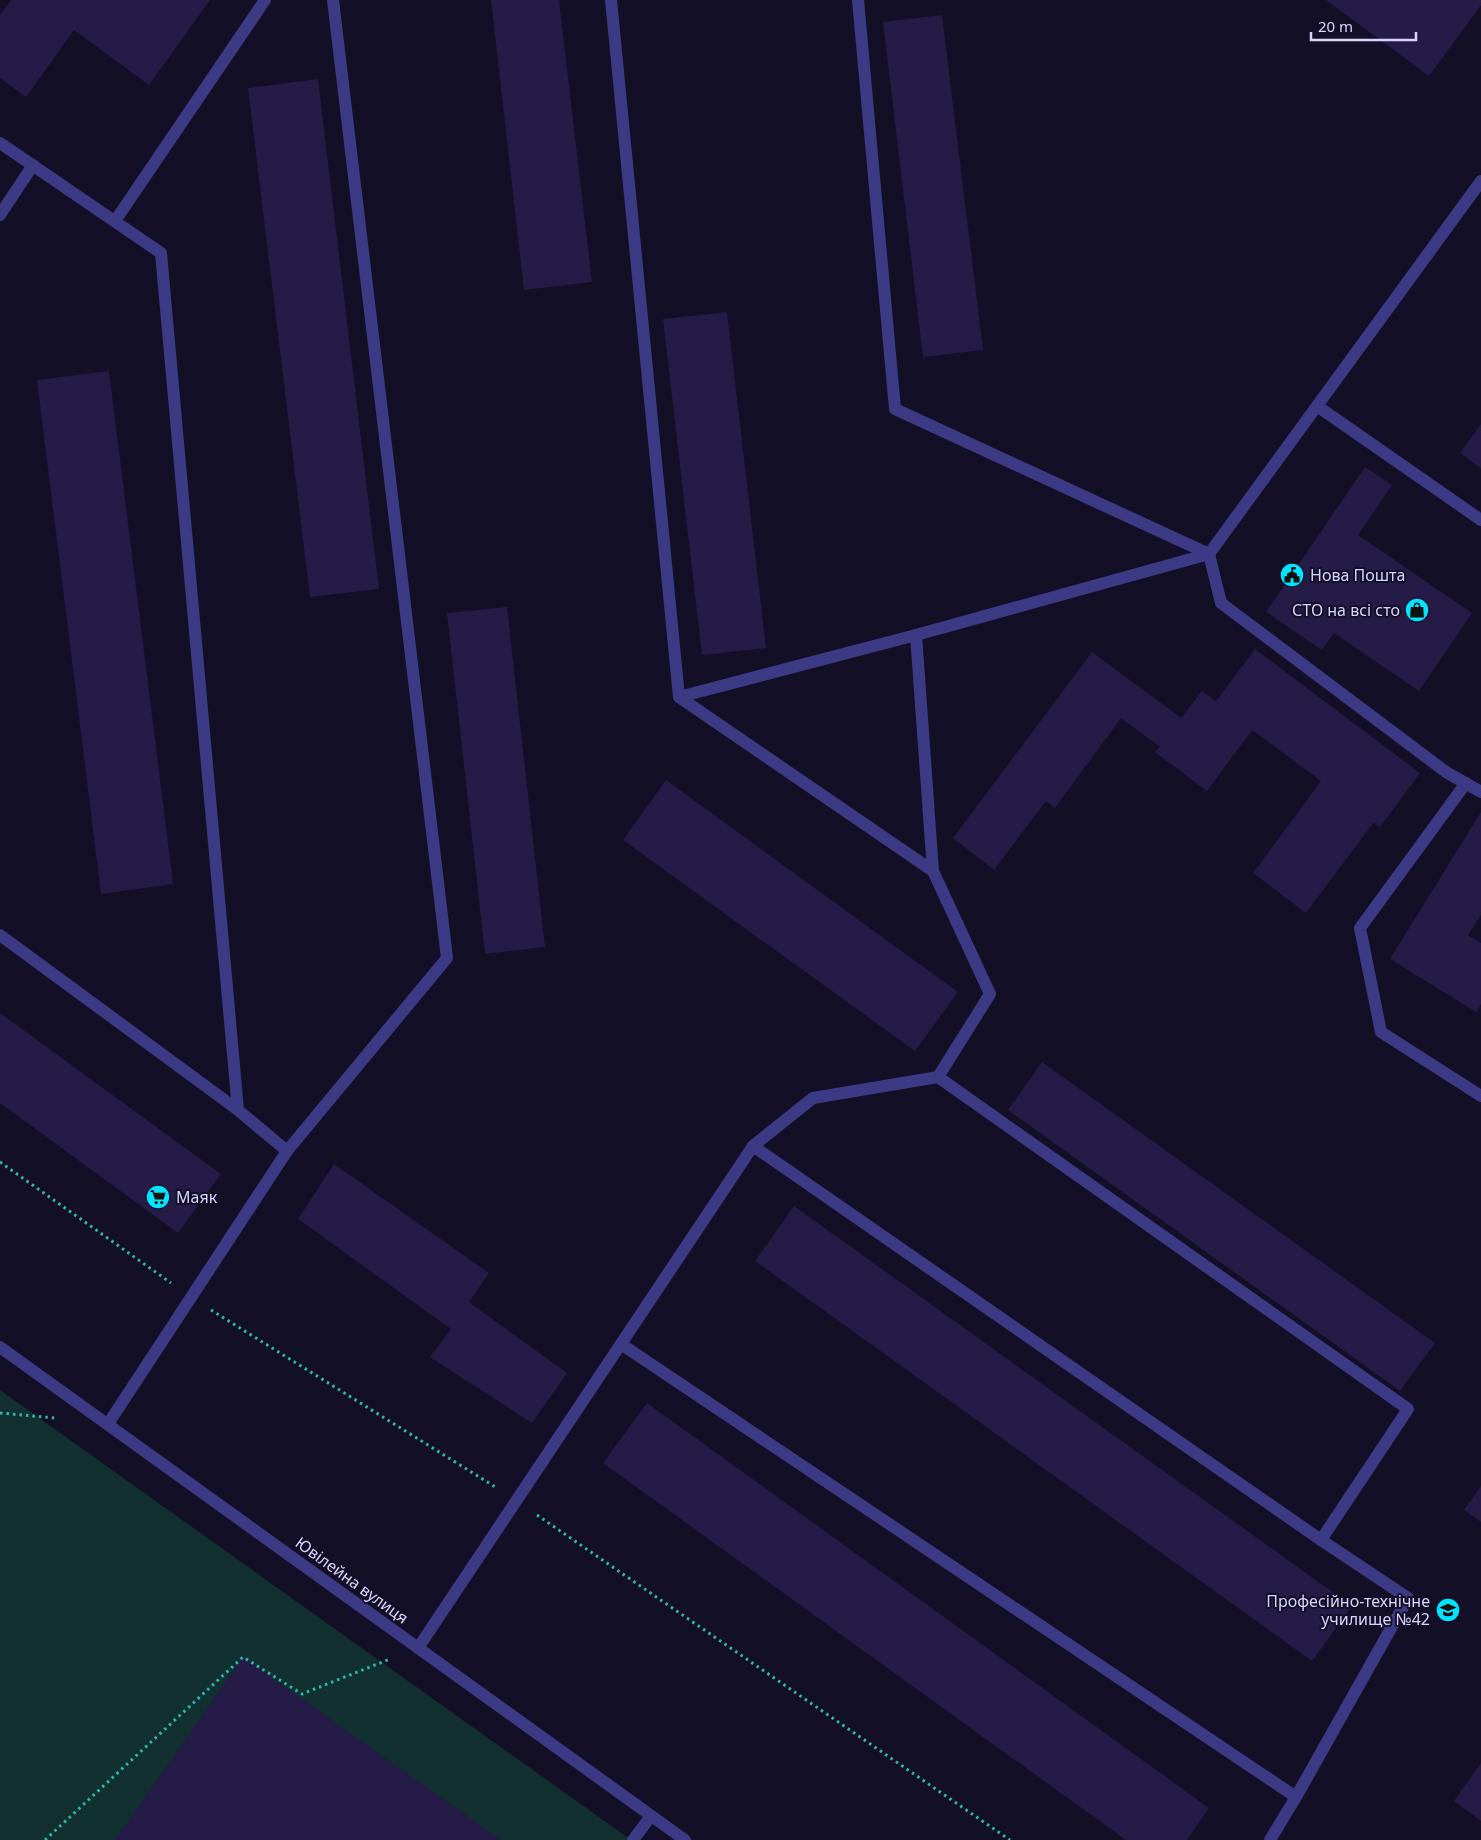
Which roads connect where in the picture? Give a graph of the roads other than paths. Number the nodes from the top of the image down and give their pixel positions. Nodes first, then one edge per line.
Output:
1 (265, 0) edge
2 (333, 0) edge
3 (611, 0) edge
4 (858, 0) edge
5 (0, 144) edge
6 (32, 166) junction
7 (1481, 181) edge
8 (0, 215) edge
9 (115, 221) junction
10 (1317, 406) junction
11 (1481, 520) edge
12 (1209, 554) junction
13 (916, 635) junction
14 (679, 697) junction
15 (1466, 783) junction
16 (1481, 792) edge
17 (933, 871) junction
18 (0, 935) edge
19 (938, 1077) junction
20 (1481, 1096) edge
21 (238, 1110) junction
22 (753, 1146) junction
23 (287, 1151) junction
24 (621, 1344) junction
25 (0, 1347) edge
26 (108, 1424) junction
27 (1321, 1540) junction
28 (418, 1648) junction
29 (1296, 1797) junction
30 (651, 1816) junction
31 (677, 1838) edge
32 (634, 1840) edge
33 (1270, 1840) edge

1 - 9 street
2 - 23 street
3 - 14 street
4 - 12 street
5 - 6 street
6 - 8 street
6 - 9 street
7 - 10 street
9 - 21 street
10 - 11 street
10 - 12 street
12 - 13 street
12 - 15 street
13 - 14 street
13 - 17 street
14 - 17 street
15 - 16 street
15 - 20 street
17 - 19 street
18 - 21 street
19 - 22 street
19 - 27 street
21 - 23 street
22 - 24 street
22 - 27 street
23 - 26 street
24 - 28 street
24 - 29 street
25 - 26 street, Ювілейна вулиця
26 - 28 street, Ювілейна вулиця
27 - 29 street
28 - 30 street, Ювілейна вулиця
29 - 33 street
30 - 31 street, Ювілейна вулиця
30 - 32 street

